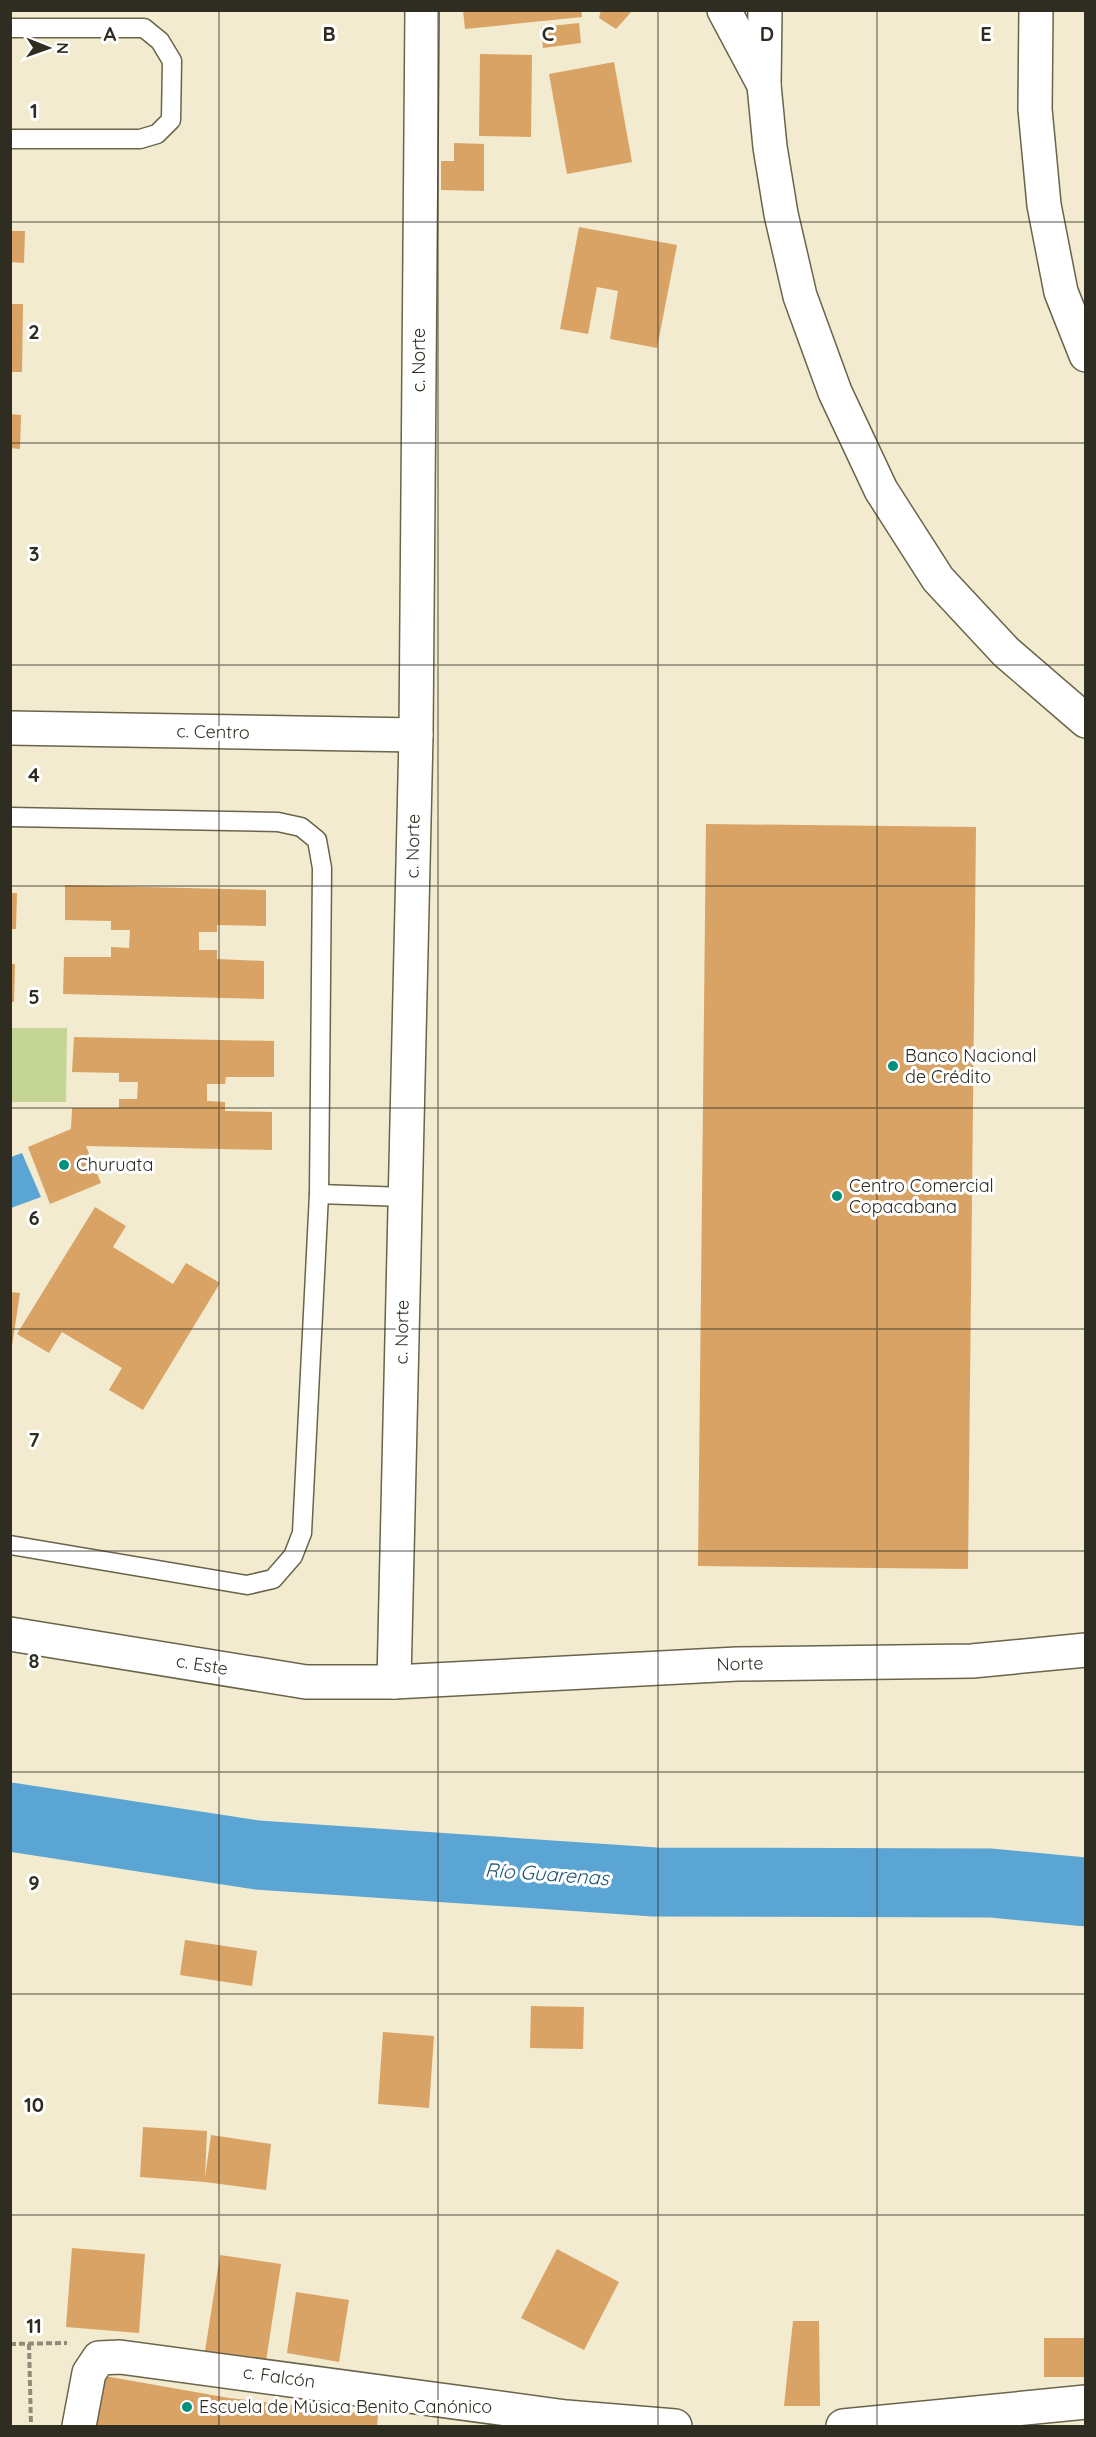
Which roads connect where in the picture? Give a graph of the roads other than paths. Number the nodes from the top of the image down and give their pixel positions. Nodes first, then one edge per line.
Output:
1 (422, 10) edge
2 (724, 10) edge
3 (765, 10) edge
4 (1036, 10) edge
5 (10, 28) edge
6 (764, 85) junction
7 (10, 139) edge
8 (1086, 356) edge
9 (1086, 721) edge
10 (10, 728) edge
11 (416, 735) junction
12 (10, 817) edge
13 (320, 1194) junction
14 (405, 1197) junction
15 (10, 1545) edge
16 (10, 1634) edge
17 (1086, 1650) edge
18 (394, 1682) junction
19 (1086, 2402) edge
20 (563, 2422) edge
21 (79, 2427) edge
22 (675, 2427) edge
23 (843, 2427) edge

1 - 11 street, c. Norte
2 - 6 street
3 - 6 street
4 - 8 street
5 - 7 lane
6 - 9 street
10 - 11 street, c. Centro
11 - 14 street, c. Norte
12 - 13 lane
13 - 14 lane
13 - 15 lane
14 - 18 street, c. Norte
16 - 18 street, c. Este
17 - 18 street, Norte
19 - 23 street
20 - 21 street, c. Falcón
20 - 22 street, c. Falcón

